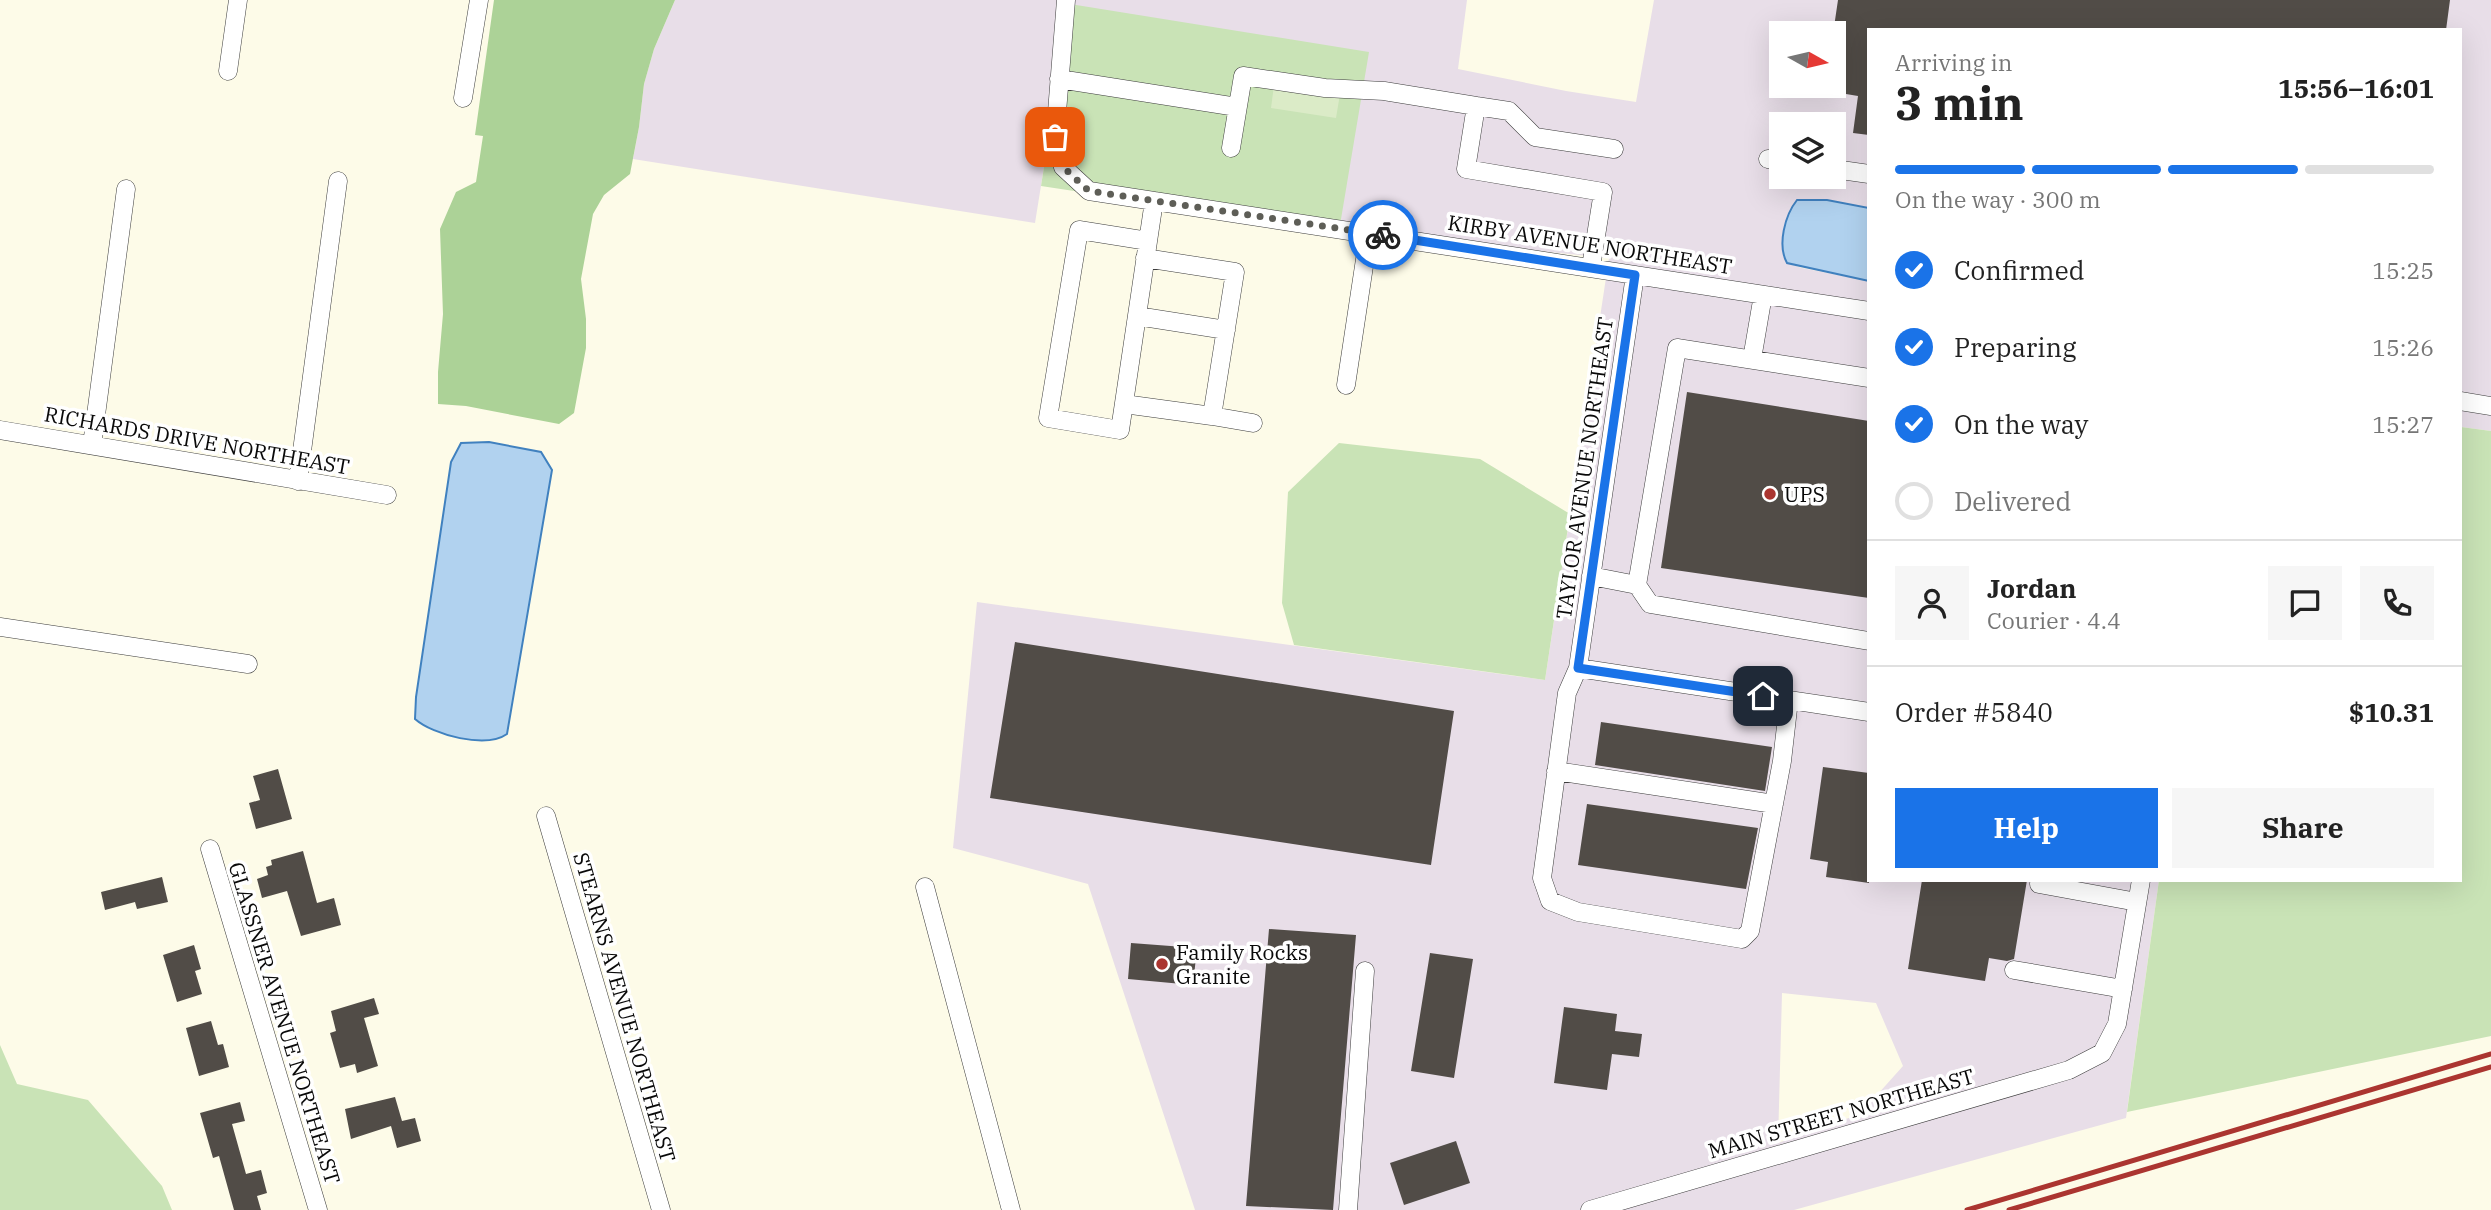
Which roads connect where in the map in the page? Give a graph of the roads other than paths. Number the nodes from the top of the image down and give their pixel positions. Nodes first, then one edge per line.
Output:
1 (239, 0) edge
2 (479, 0) edge
3 (1066, 0) edge
4 (228, 71) dead end
5 (1059, 79) junction
6 (463, 98) dead end
7 (1476, 106) junction
8 (1237, 107) junction
9 (1230, 148) dead end
10 (1614, 149) dead end
11 (1846, 171) edge
12 (1867, 174) edge
13 (338, 181) dead end
14 (125, 189) dead end
15 (1154, 201) junction
16 (1369, 233) junction
17 (1146, 249) junction
18 (1591, 267) junction
19 (1635, 275) junction
20 (1763, 295) junction
21 (1867, 311) edge
22 (1137, 316) junction
23 (1227, 330) junction
24 (1752, 359) junction
25 (1867, 378) edge
26 (1346, 385) dead end
27 (2462, 401) edge
28 (1124, 404) junction
29 (2491, 406) edge
30 (1213, 416) junction
31 (1253, 423) dead end
32 (0, 430) edge
33 (92, 445) junction
34 (298, 481) junction
35 (387, 495) dead end
36 (1591, 576) junction
37 (1637, 585) junction
38 (0, 627) edge
39 (1867, 641) edge
40 (248, 664) dead end
41 (1578, 668) junction
42 (1789, 700) junction
43 (1867, 712) edge
44 (1556, 771) junction
45 (1774, 804) junction
46 (546, 816) dead end
47 (210, 849) dead end
48 (2141, 882) edge
49 (2039, 884) dead end
50 (925, 887) dead end
51 (2137, 902) junction
52 (2014, 970) dead end
53 (1365, 971) dead end
54 (2123, 989) junction
55 (318, 1210) edge
56 (661, 1210) edge
57 (1011, 1210) edge
58 (1348, 1210) edge
59 (1590, 1210) edge

1 - 4 street
2 - 6 street
3 - 5 street, KIRBY AVENUE NORTHEAST
5 - 8 street
5 - 15 street, KIRBY AVENUE NORTHEAST
7 - 8 street
7 - 10 street
7 - 18 street
8 - 9 street
11 - 12 street
13 - 34 street
14 - 33 street
15 - 16 street, KIRBY AVENUE NORTHEAST
15 - 17 street
16 - 18 street, KIRBY AVENUE NORTHEAST
16 - 26 street
17 - 22 street
17 - 23 street
17 - 28 street
18 - 19 street, KIRBY AVENUE NORTHEAST
19 - 20 street, KIRBY AVENUE NORTHEAST
19 - 36 street, TAYLOR AVENUE NORTHEAST
20 - 21 street, KIRBY AVENUE NORTHEAST
20 - 24 street
22 - 23 street
22 - 28 street
23 - 30 street
24 - 25 street
24 - 37 street
27 - 29 street
28 - 30 street
30 - 31 street
32 - 33 street, RICHARDS DRIVE NORTHEAST
33 - 34 street, RICHARDS DRIVE NORTHEAST
34 - 35 street, RICHARDS DRIVE NORTHEAST
36 - 37 street
36 - 41 street, TAYLOR AVENUE NORTHEAST
37 - 39 street
38 - 40 street
41 - 42 street
41 - 44 street, TAYLOR AVENUE NORTHEAST
42 - 43 street
42 - 45 street
44 - 45 street
44 - 45 street, TAYLOR AVENUE NORTHEAST
46 - 56 street, STEARNS AVENUE NORTHEAST
47 - 55 street, GLASSNER AVENUE NORTHEAST
48 - 51 street
49 - 51 street
50 - 57 street
51 - 54 street
52 - 54 street
53 - 58 street
54 - 59 street, MAIN STREET NORTHEAST

